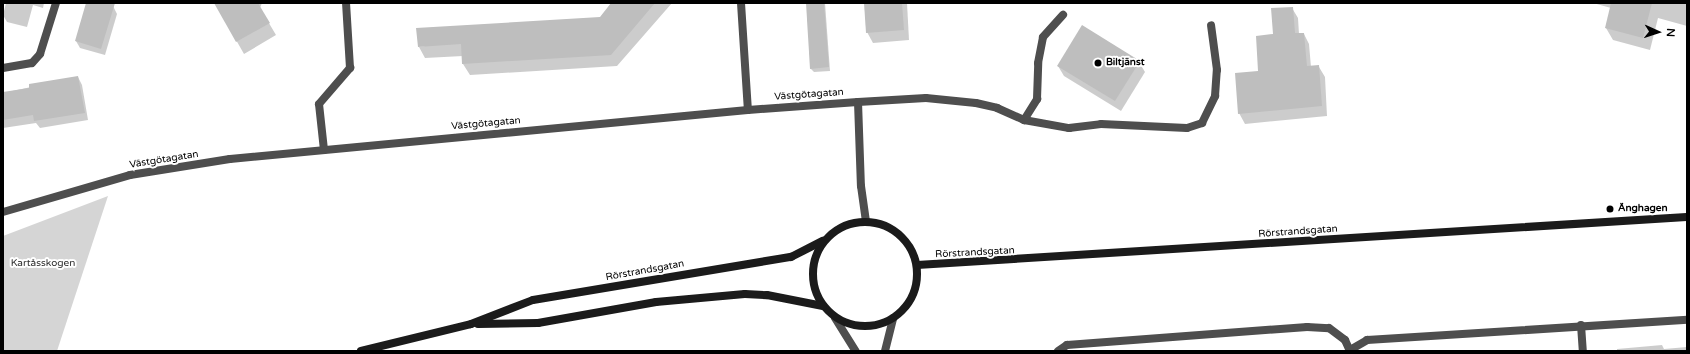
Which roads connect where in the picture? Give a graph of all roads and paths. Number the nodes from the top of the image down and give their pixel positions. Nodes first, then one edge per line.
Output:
1 (56, 3) edge
2 (346, 3) edge
3 (741, 3) edge
4 (1063, 16) dead end
5 (1211, 25) dead end
6 (3, 68) edge
7 (858, 102) junction
8 (748, 110) junction
9 (1024, 120) junction
10 (324, 150) junction
11 (3, 212) edge
12 (1685, 215) edge
13 (866, 221) junction
14 (823, 241) junction
15 (917, 265) junction
16 (823, 306) junction
17 (835, 318) junction
18 (893, 318) junction
19 (1687, 320) edge
20 (471, 324) junction
21 (1581, 325) junction
22 (360, 351) edge
23 (856, 351) edge
24 (885, 351) edge
25 (1058, 351) edge
26 (1350, 351) edge
27 (1583, 351) edge

1 - 6 street
2 - 10 street
3 - 8 street
4 - 9 street
5 - 9 street
7 - 8 street, Västgötagatan
7 - 9 street
7 - 13 street, Västgötagatan
8 - 10 street, Västgötagatan
10 - 11 street, Västgötagatan
12 - 15 main road, Rörstrandsgatan
13 - 14 main road, Rörstrandsgatan
13 - 15 main road, Rörstrandsgatan
14 - 16 main road, Rörstrandsgatan
14 - 20 main road, Rörstrandsgatan
15 - 18 main road, Rörstrandsgatan
16 - 17 main road, Rörstrandsgatan
16 - 20 main road, Rörstrandsgatan
17 - 18 main road, Rörstrandsgatan
17 - 23 street
18 - 24 street
19 - 21 street
20 - 22 main road, Rörstrandsgatan
21 - 26 street
21 - 27 street
25 - 26 street

